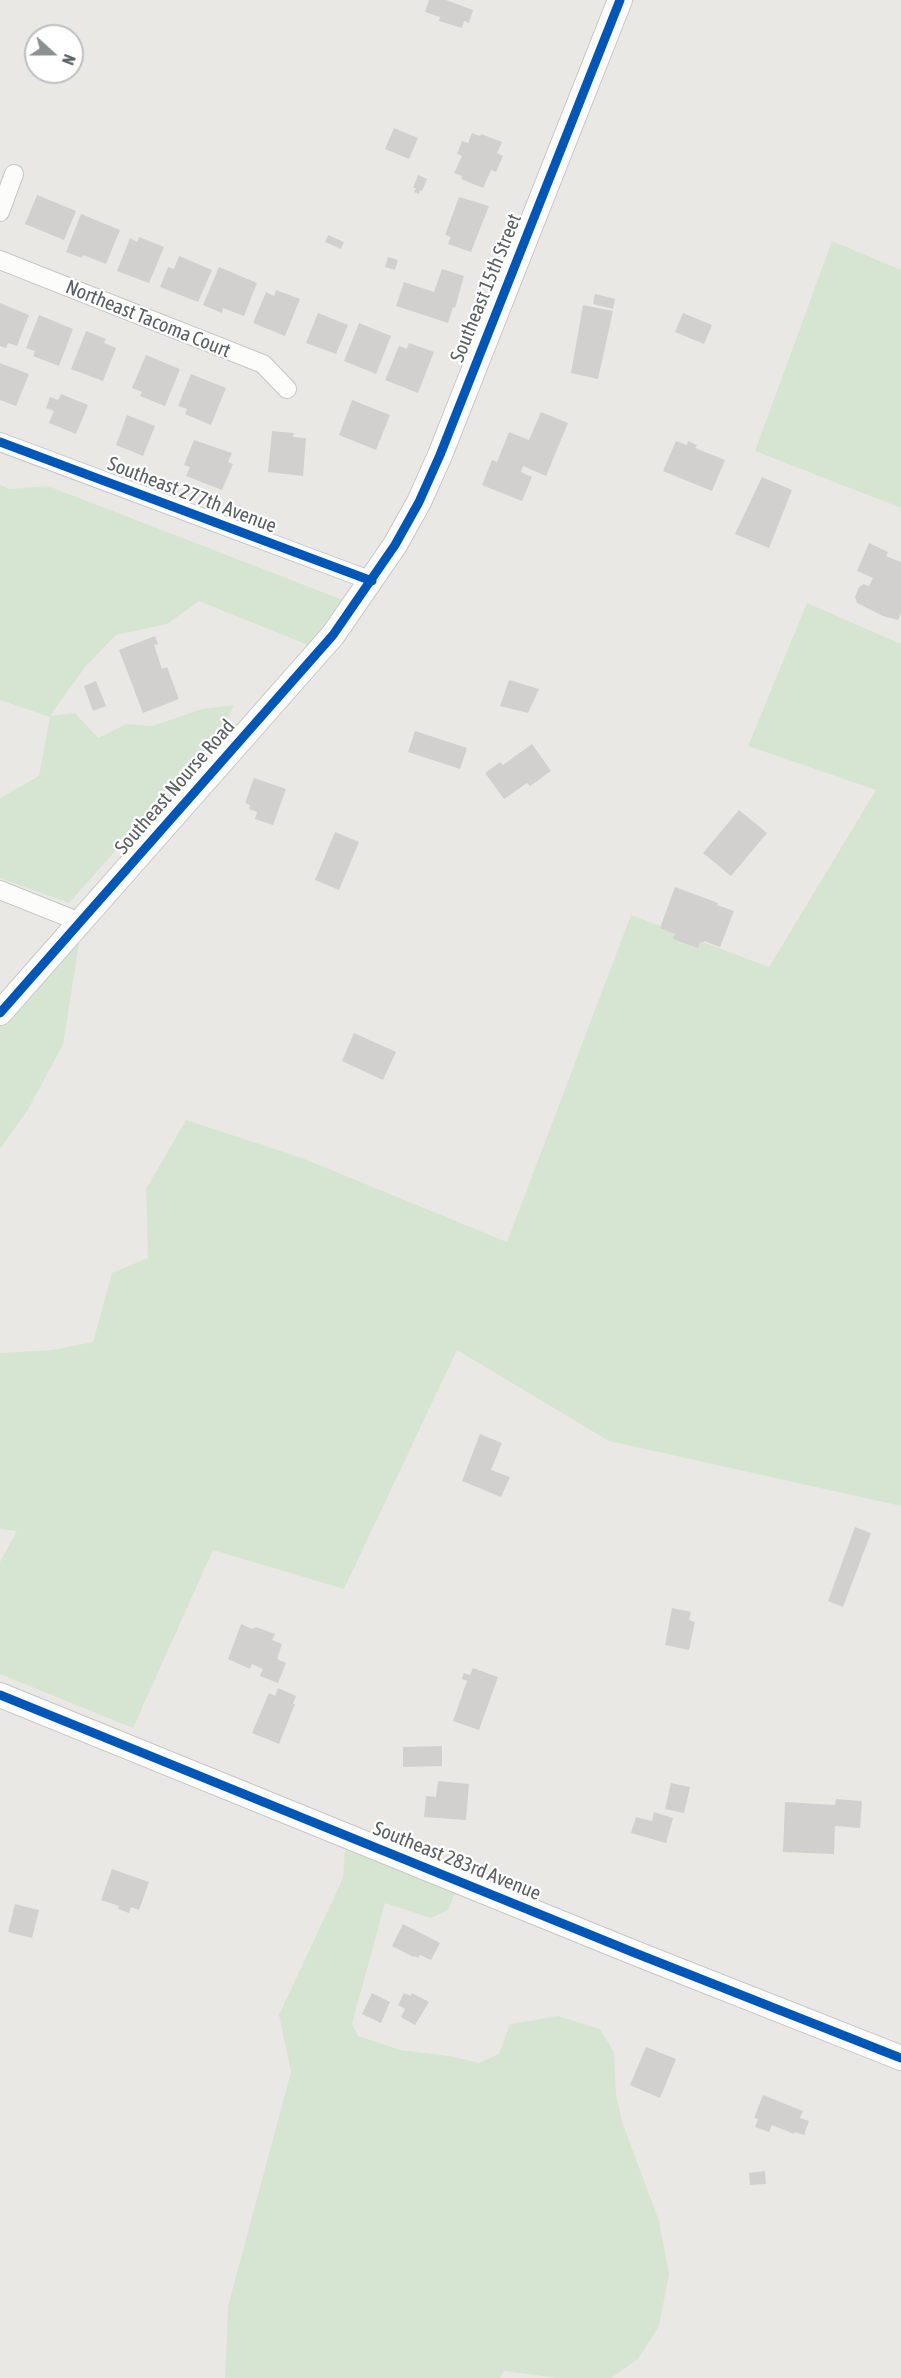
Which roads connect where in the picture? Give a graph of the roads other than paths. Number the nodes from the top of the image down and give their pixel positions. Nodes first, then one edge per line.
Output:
1 (620, 0) edge
2 (14, 174) dead end
3 (0, 212) edge
4 (0, 260) edge
5 (287, 389) dead end
6 (0, 442) edge
7 (372, 581) junction
8 (0, 890) edge
9 (80, 922) junction
10 (0, 1013) edge
11 (0, 1695) edge
12 (901, 2058) edge

1 - 7 street, Southeast 15th Street
2 - 3 street
4 - 5 street, Northeast Tacoma Court
6 - 7 street, Southeast 277th Avenue
7 - 9 street, Southeast Nourse Road
8 - 9 street
9 - 10 street, Southeast Nourse Road
11 - 12 street, Southeast 283rd Avenue

